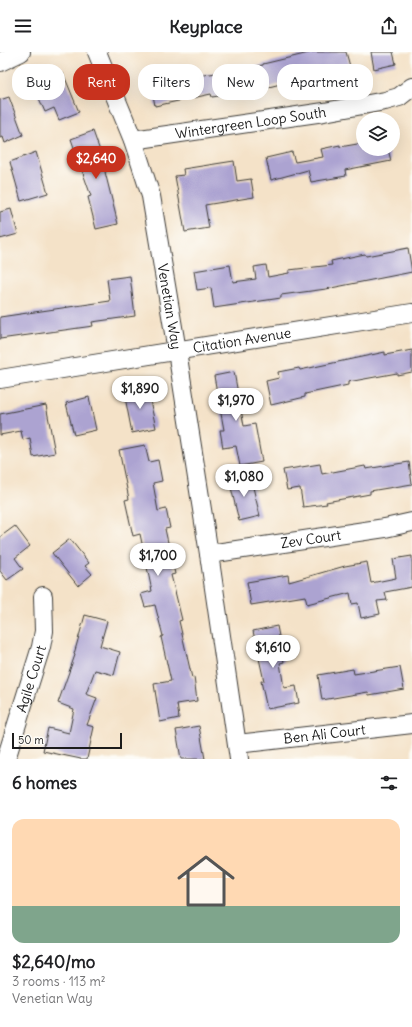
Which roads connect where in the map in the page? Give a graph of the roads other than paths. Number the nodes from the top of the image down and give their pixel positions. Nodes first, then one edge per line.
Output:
1 (21, 52) edge
2 (97, 52) edge
3 (0, 62) edge
4 (412, 87) edge
5 (133, 140) junction
6 (412, 313) edge
7 (177, 351) junction
8 (0, 379) edge
9 (412, 522) edge
10 (209, 554) junction
11 (43, 596) dead end
12 (412, 724) edge
13 (238, 751) edge
14 (6, 759) edge

1 - 3 street
2 - 5 street, Venetian Way
4 - 5 street, Wintergreen Loop South
5 - 7 street, Venetian Way
6 - 7 street, Citation Avenue
7 - 8 street, Citation Avenue
7 - 10 street, Venetian Way
9 - 10 street, Zev Court
10 - 13 street, Venetian Way
11 - 14 street, Agile Court
12 - 13 street, Ben Ali Court

